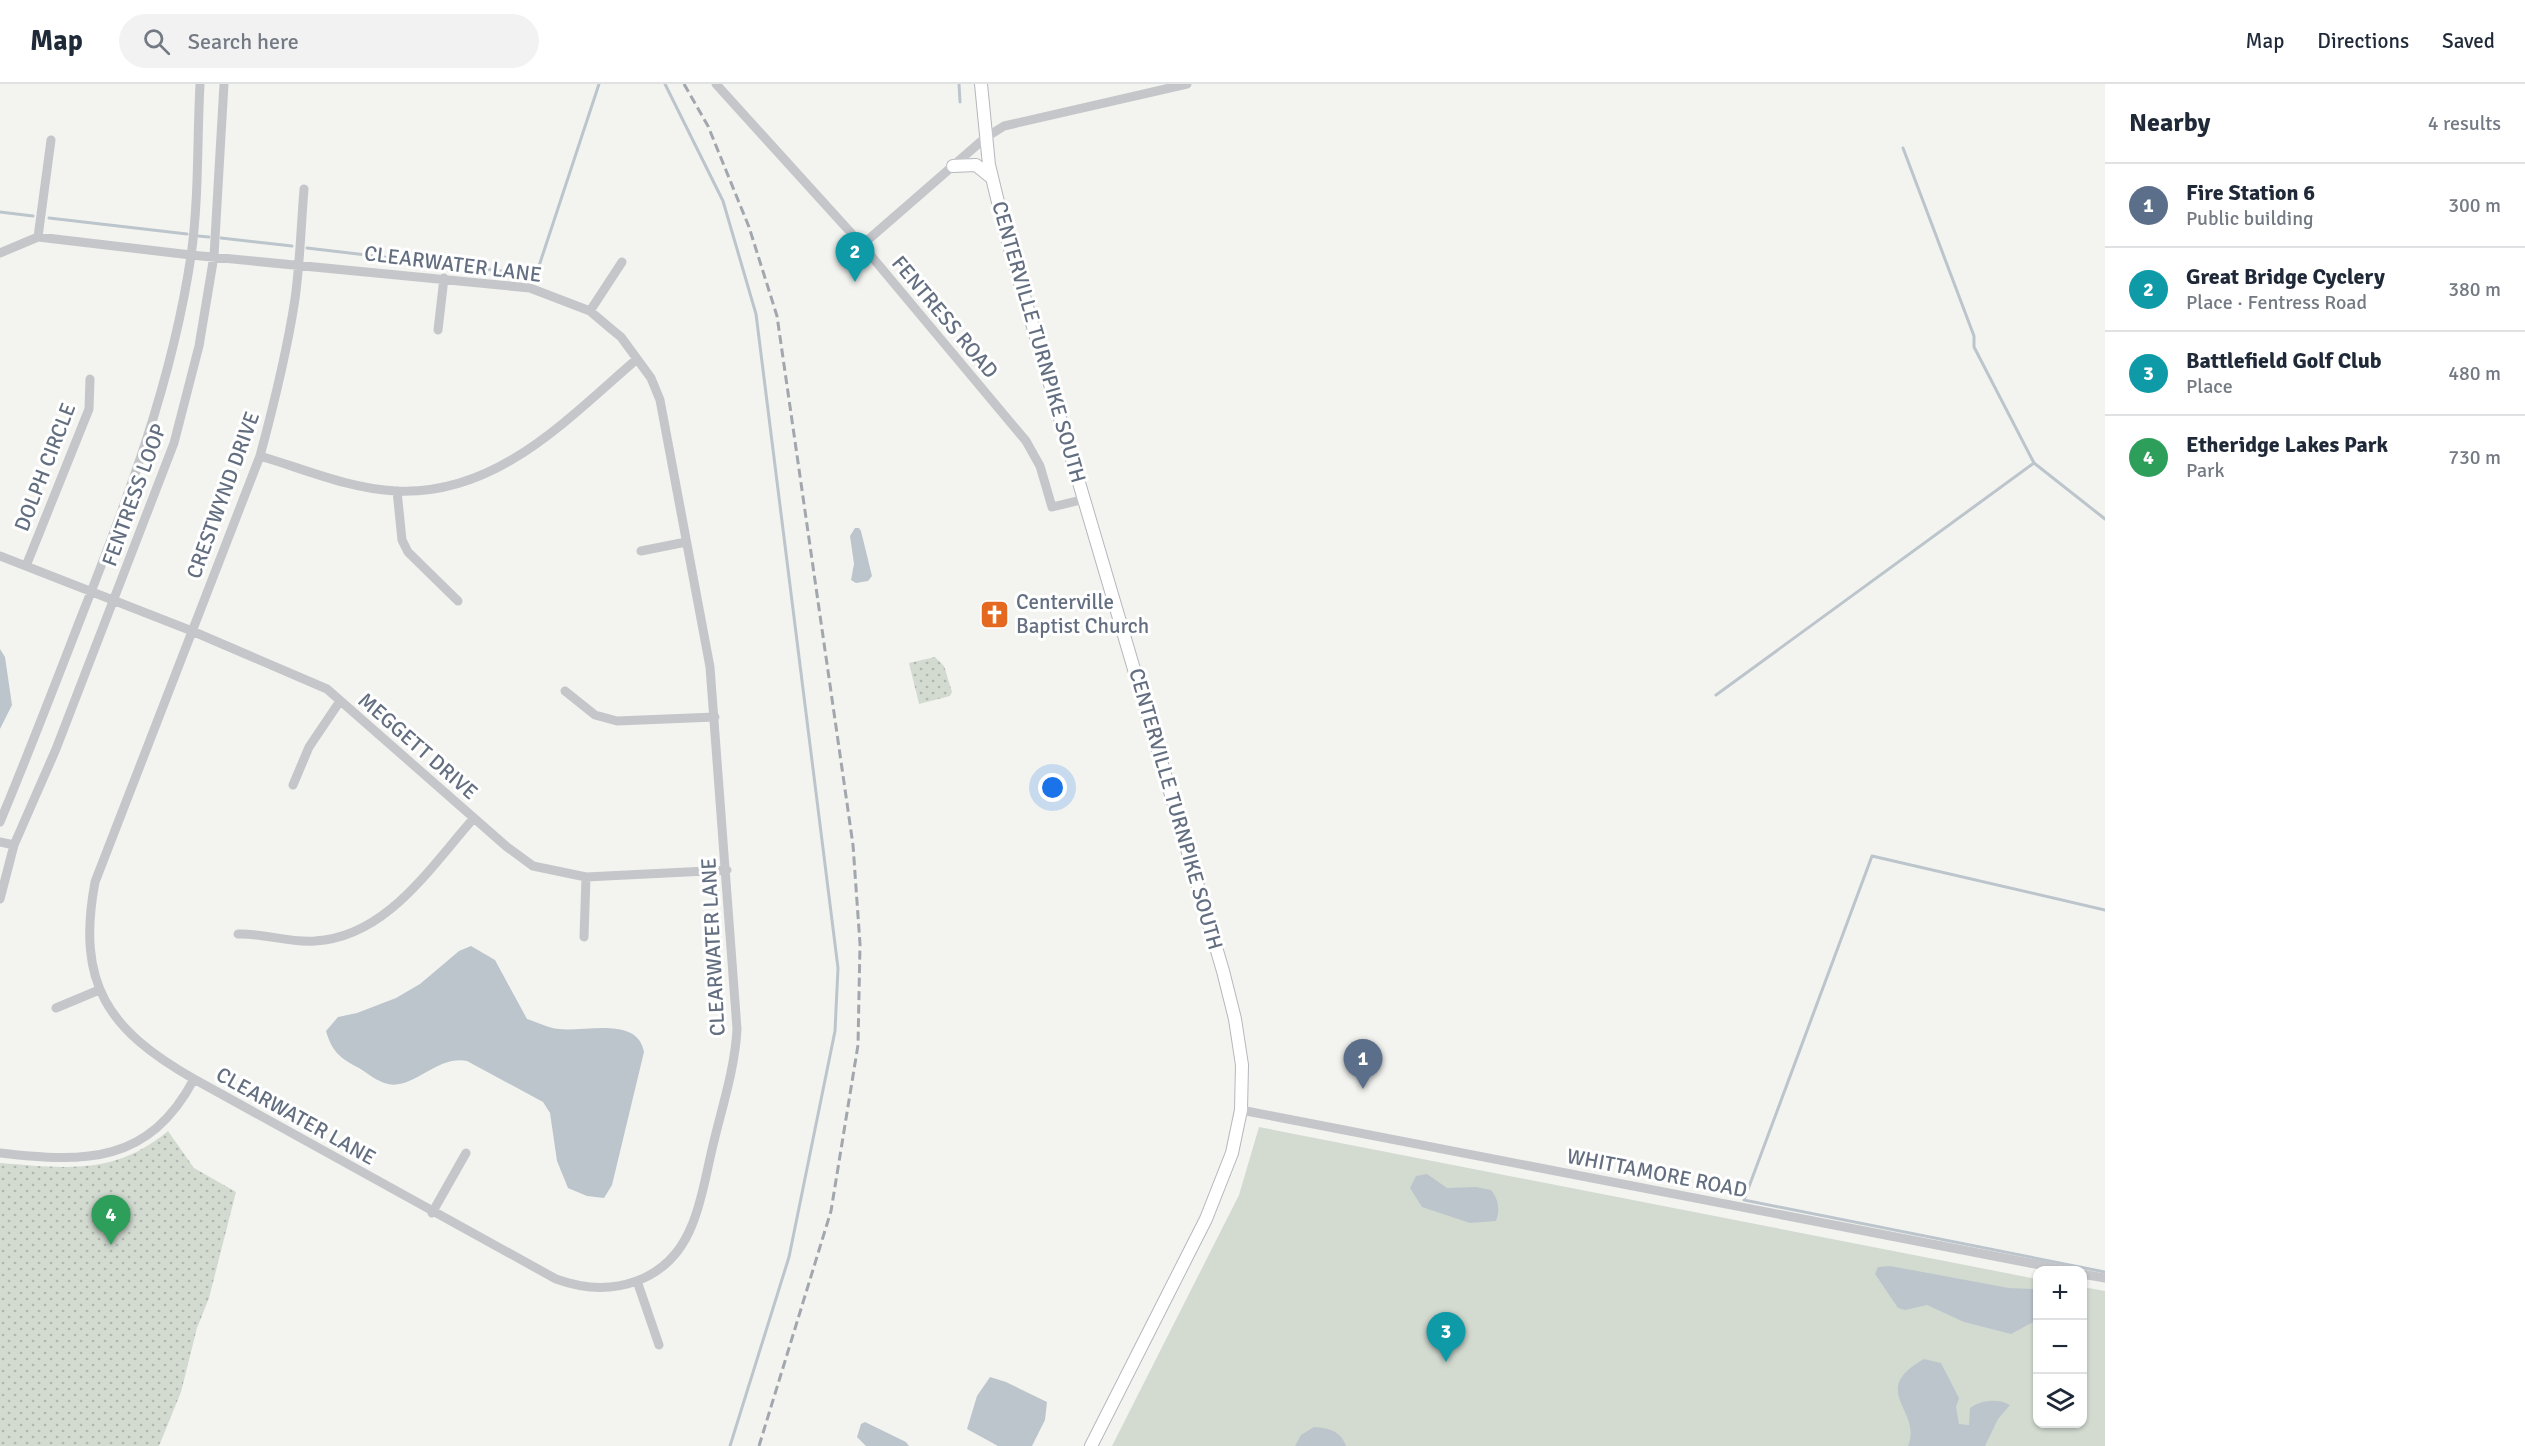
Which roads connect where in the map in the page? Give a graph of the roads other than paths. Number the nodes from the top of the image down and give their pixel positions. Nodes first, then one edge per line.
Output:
1 (200, 84) edge
2 (224, 84) edge
3 (716, 84) edge
4 (981, 84) edge
5 (1187, 84) edge
6 (985, 138) junction
7 (51, 140) dead end
8 (954, 166) junction
9 (992, 178) junction
10 (304, 189) dead end
11 (38, 237) junction
12 (862, 245) junction
13 (0, 253) edge
14 (191, 255) junction
15 (214, 256) junction
16 (622, 262) dead end
17 (298, 264) junction
18 (444, 278) junction
19 (590, 311) junction
20 (438, 330) dead end
21 (637, 358) junction
22 (90, 379) dead end
23 (260, 456) junction
24 (397, 491) junction
25 (1085, 500) junction
26 (686, 542) junction
27 (641, 551) dead end
28 (0, 556) edge
29 (26, 566) junction
30 (91, 592) junction
31 (114, 601) junction
32 (458, 601) dead end
33 (192, 631) junction
34 (565, 691) dead end
35 (340, 701) junction
36 (716, 717) junction
37 (293, 785) dead end
38 (474, 818) junction
39 (0, 822) edge
40 (0, 842) edge
41 (14, 845) junction
42 (727, 870) junction
43 (586, 877) junction
44 (0, 899) edge
45 (238, 934) dead end
46 (584, 937) dead end
47 (99, 990) junction
48 (56, 1008) dead end
49 (194, 1079) junction
50 (1240, 1110) junction
51 (466, 1152) dead end
52 (0, 1153) edge
53 (432, 1213) junction
54 (2045, 1266) edge
55 (2087, 1275) edge
56 (2105, 1278) edge
57 (637, 1281) junction
58 (659, 1345) dead end
59 (1091, 1446) edge

1 - 14 street, FENTRESS LOOP
2 - 15 street, FENTRESS LOOP
3 - 12 street, FENTRESS ROAD
4 - 6 main road, CENTERVILLE TURNPIKE SOUTH
5 - 6 street
6 - 8 street
6 - 9 main road, CENTERVILLE TURNPIKE SOUTH
7 - 11 street
8 - 9 main road
8 - 12 street
9 - 25 main road, CENTERVILLE TURNPIKE SOUTH
10 - 17 street, CRESTWYND DRIVE
11 - 13 street, CLEARWATER LANE
11 - 14 street, CLEARWATER LANE
12 - 25 street, FENTRESS ROAD
14 - 15 street, CLEARWATER LANE
14 - 30 street, FENTRESS LOOP
15 - 17 street, CLEARWATER LANE
15 - 31 street, FENTRESS LOOP
16 - 19 street
17 - 18 street, CLEARWATER LANE
17 - 23 street, CRESTWYND DRIVE
18 - 19 street, CLEARWATER LANE
18 - 20 street
19 - 21 street, CLEARWATER LANE
21 - 24 street
21 - 26 street, CLEARWATER LANE
22 - 29 street, DOLPH CIRCLE
23 - 24 street
23 - 33 street, CRESTWYND DRIVE
24 - 32 street
25 - 50 main road, CENTERVILLE TURNPIKE SOUTH
26 - 27 street
26 - 36 street, CLEARWATER LANE
28 - 29 street, MEGGETT DRIVE
29 - 30 street, MEGGETT DRIVE
30 - 31 street, MEGGETT DRIVE
30 - 39 street, FENTRESS LOOP
31 - 33 street, MEGGETT DRIVE
31 - 41 street, FENTRESS LOOP
33 - 35 street, MEGGETT DRIVE
33 - 47 street, CLEARWATER LANE
34 - 36 street
35 - 37 street
35 - 38 street, MEGGETT DRIVE
36 - 42 street, CLEARWATER LANE
38 - 43 street, MEGGETT DRIVE
38 - 45 street
40 - 41 street
41 - 44 street, FENTRESS LOOP
42 - 43 street, MEGGETT DRIVE
42 - 57 street, CLEARWATER LANE
43 - 46 street
47 - 48 street
47 - 49 street, CLEARWATER LANE
49 - 52 street
49 - 53 street, CLEARWATER LANE
50 - 54 street, WHITTAMORE ROAD
50 - 59 main road, CENTERVILLE TURNPIKE SOUTH
51 - 53 street
53 - 57 street, CLEARWATER LANE
55 - 56 street
57 - 58 street

